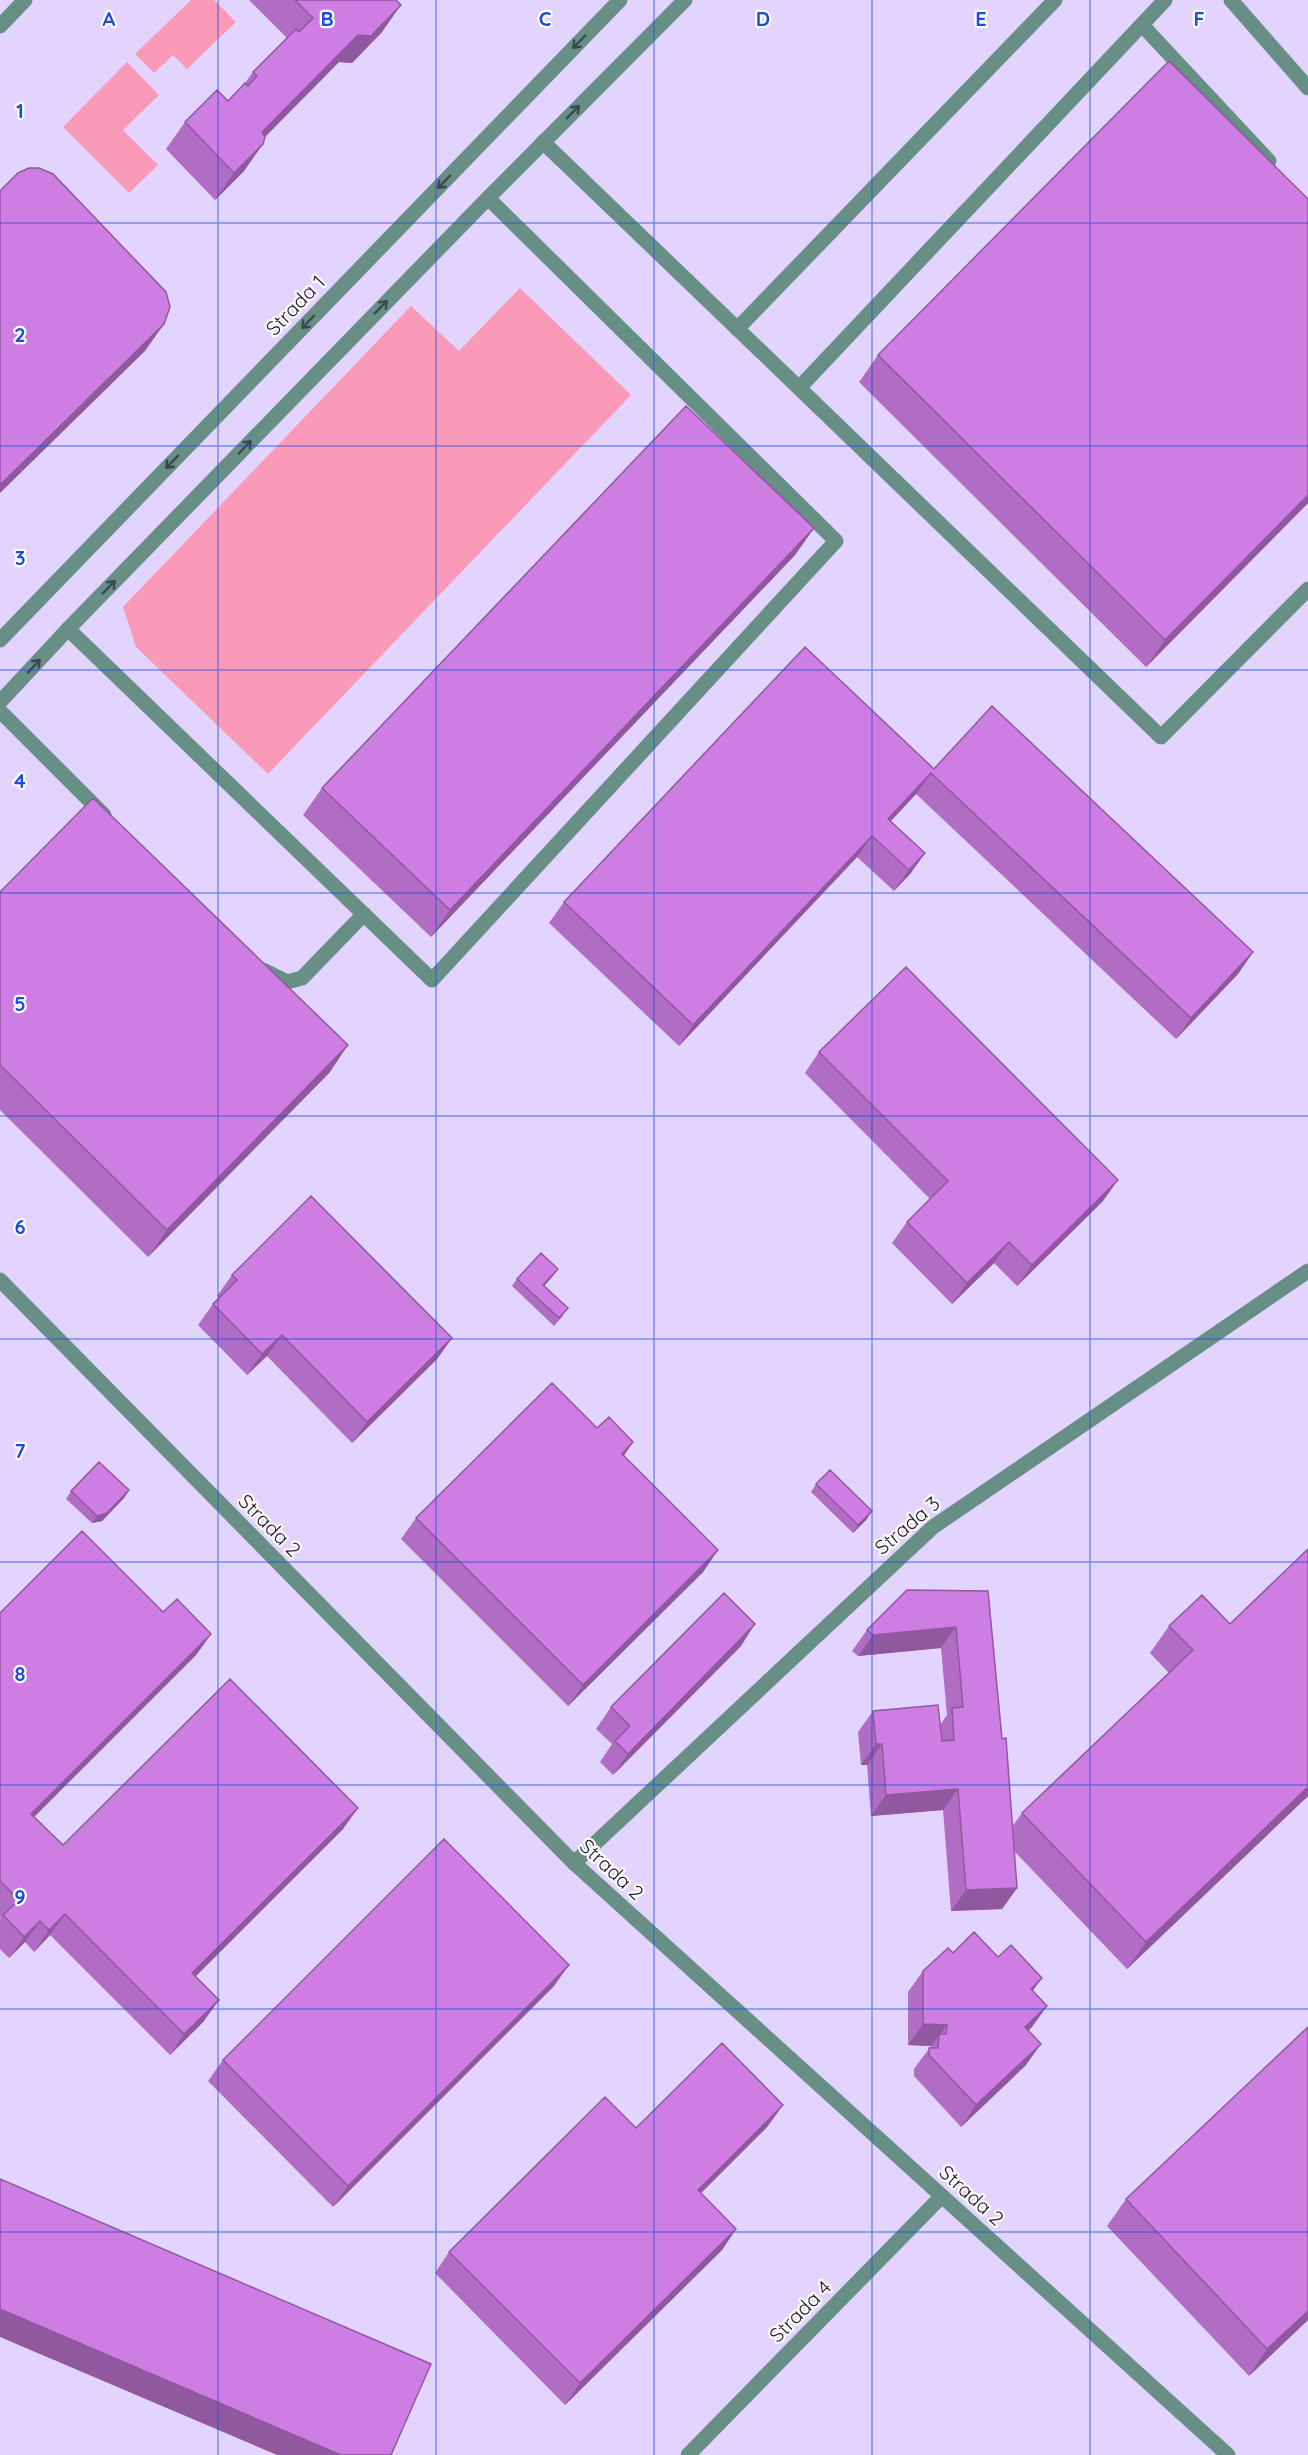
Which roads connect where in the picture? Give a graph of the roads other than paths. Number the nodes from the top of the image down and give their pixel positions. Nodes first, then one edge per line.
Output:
1 (26, 0) edge
2 (620, 0) edge
3 (685, 0) edge
4 (1055, 0) edge
5 (1165, 0) edge
6 (1231, 0) edge
7 (1142, 24) junction
8 (0, 26) edge
9 (1308, 88) edge
10 (543, 142) junction
11 (1276, 169) edge
12 (488, 198) junction
13 (737, 328) junction
14 (799, 388) junction
15 (1308, 589) edge
16 (68, 629) junction
17 (0, 640) edge
18 (0, 702) edge
19 (0, 711) edge
20 (114, 824) edge
21 (364, 914) junction
22 (248, 956) edge
23 (1308, 1271) edge
24 (0, 1280) edge
25 (574, 1863) junction
26 (942, 2196) junction
27 (688, 2455) edge
28 (1228, 2455) edge

1 - 8 street
2 -> 17 street, Strada 1
10 -> 3 street
4 - 13 street
5 - 7 street
6 - 9 street
7 - 11 street
7 - 14 street
10 - 12 street
10 - 13 street
16 -> 12 street
12 - 21 street
13 - 14 street
14 - 15 street
18 -> 16 street
16 - 21 street
19 - 20 street
21 - 22 street
23 - 25 street, Strada 3
24 - 25 street, Strada 2
25 - 26 street, Strada 2
26 - 27 street, Strada 4
26 - 28 street, Strada 2

